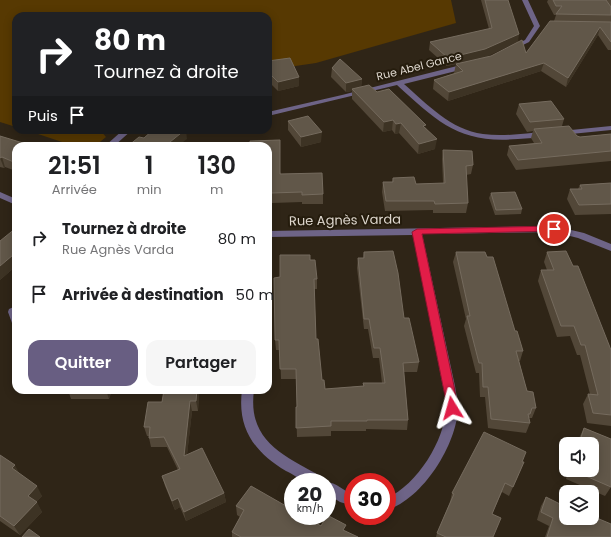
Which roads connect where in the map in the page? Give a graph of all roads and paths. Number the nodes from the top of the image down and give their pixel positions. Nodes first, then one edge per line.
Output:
1 (525, 0) edge
2 (507, 51) edge
3 (479, 63) edge
4 (398, 82) junction
5 (272, 113) edge
6 (611, 128) edge
7 (123, 134) edge
8 (114, 142) edge
9 (0, 195) edge
10 (12, 200) edge
11 (417, 232) junction
12 (272, 234) edge
13 (611, 248) edge
14 (248, 394) edge
15 (304, 473) edge
16 (396, 500) edge

1 - 2 street
3 - 4 street, Rue Abel Gance
4 - 5 street, Rue Abel Gance
4 - 6 street
7 - 8 street
9 - 10 street
11 - 12 street, Rue Agnès Varda
11 - 13 street, Rue Agnès Varda
11 - 16 street
14 - 15 street

